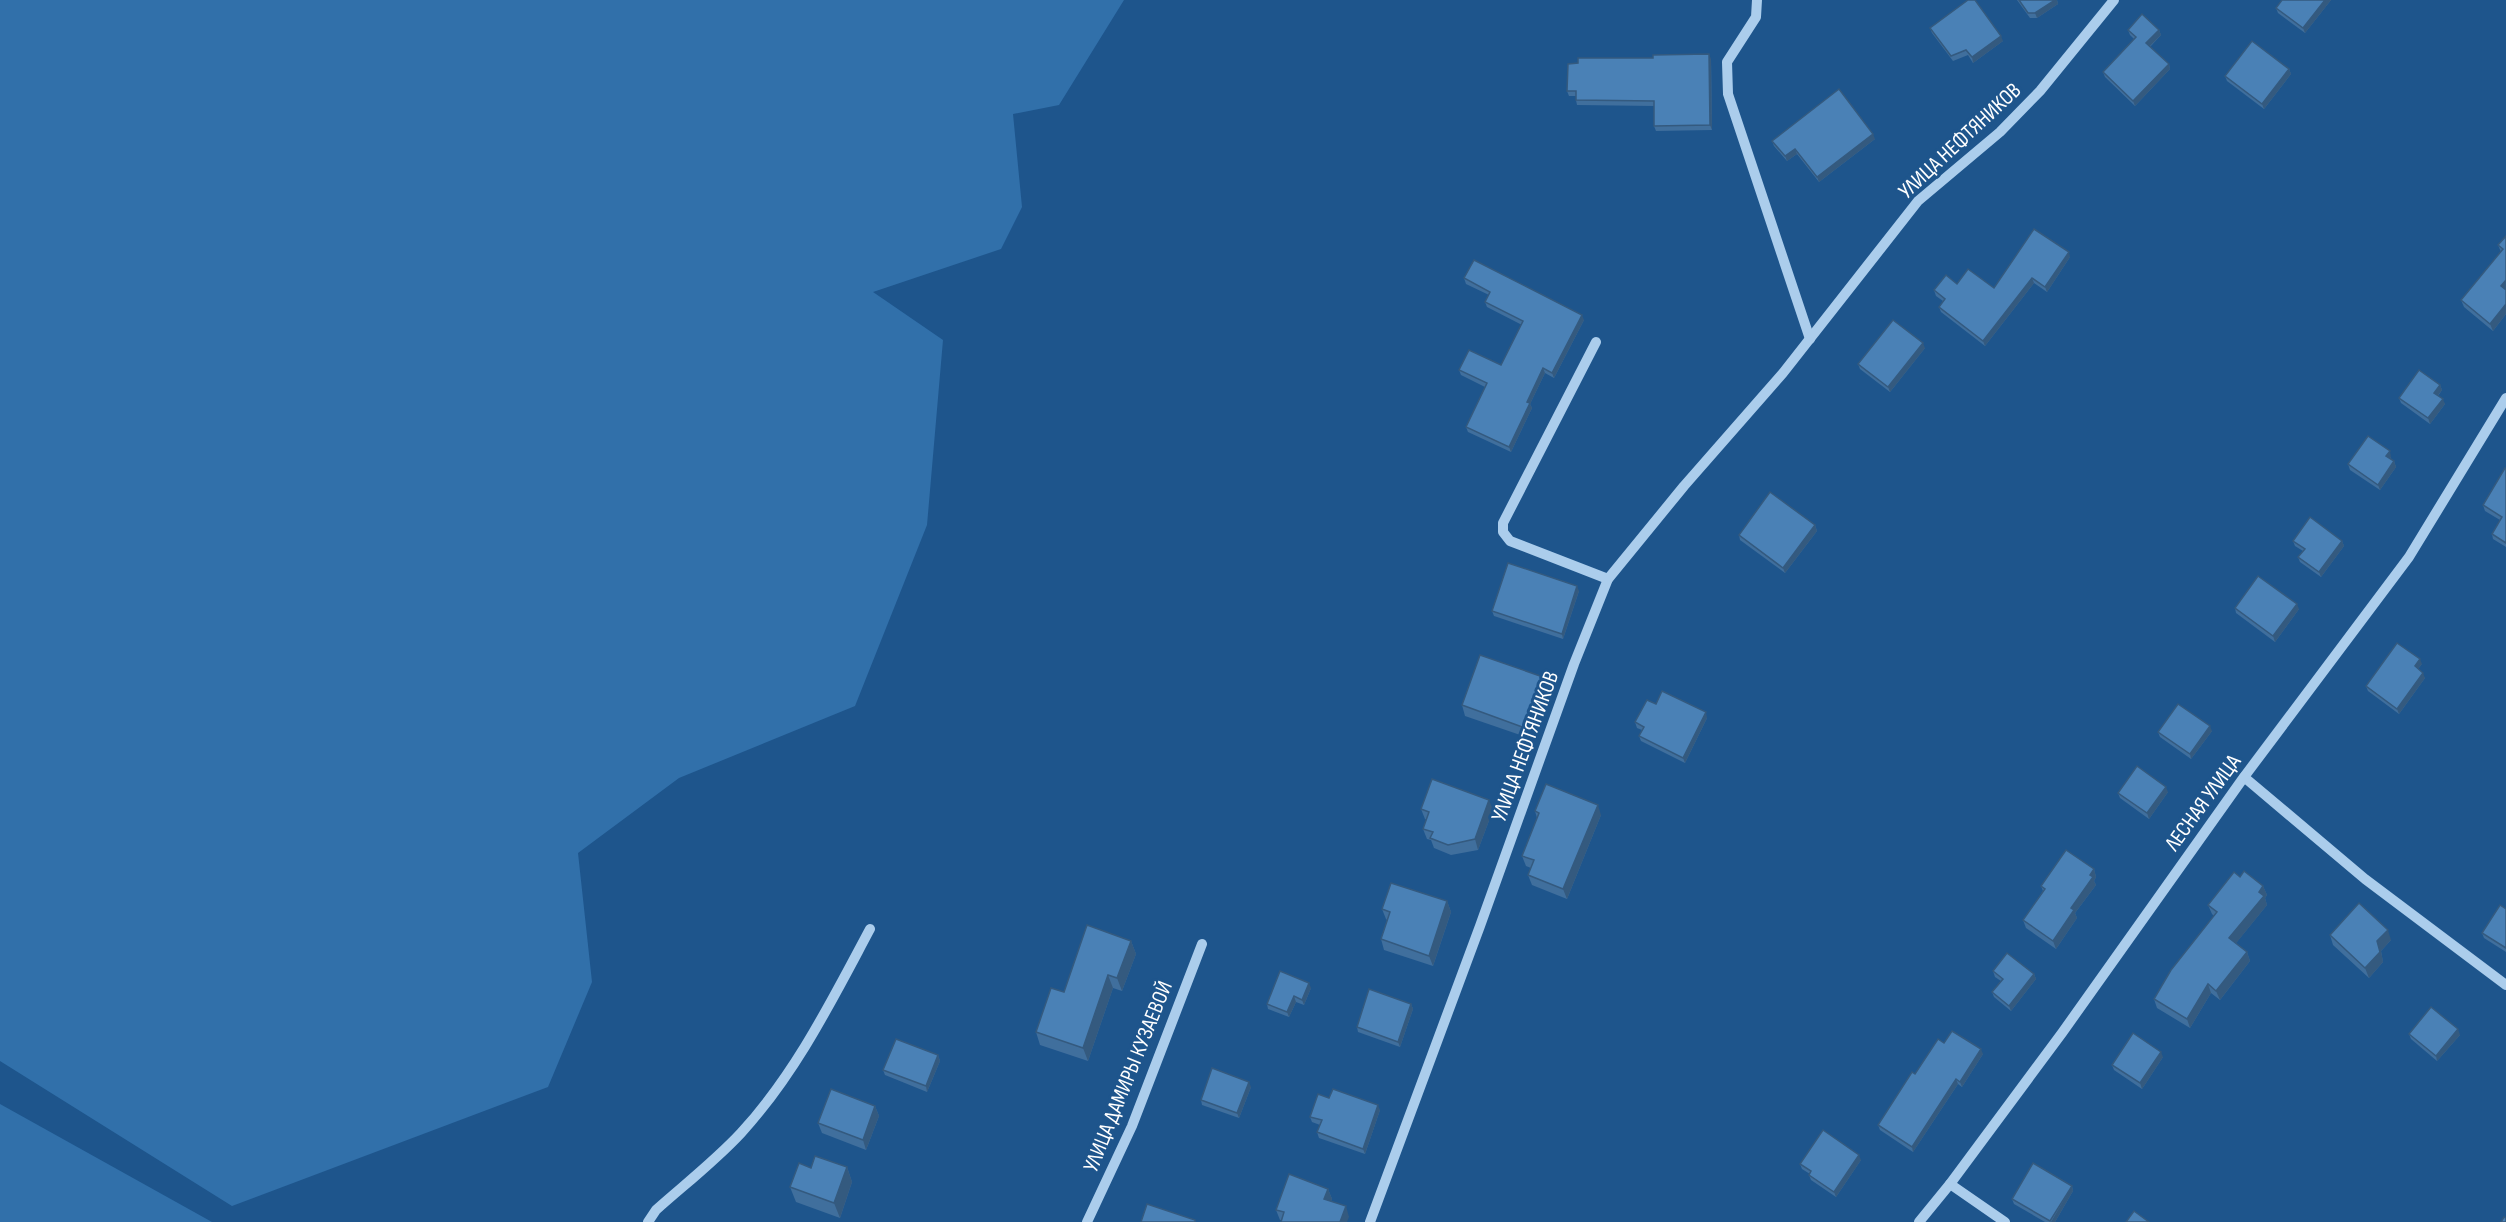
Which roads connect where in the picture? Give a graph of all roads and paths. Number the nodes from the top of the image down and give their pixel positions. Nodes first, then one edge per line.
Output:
1 (1757, 0) edge
2 (2114, 0) edge
3 (1810, 339) junction
4 (1596, 342) dead end
5 (2506, 398) edge
6 (1608, 579) junction
7 (2244, 777) junction
8 (870, 929) dead end
9 (1202, 944) dead end
10 (2506, 985) edge
11 (1950, 1184) junction
12 (648, 1222) edge
13 (1087, 1222) edge
14 (1370, 1222) edge
15 (1919, 1222) edge
16 (2005, 1222) edge

1 - 3 street
2 - 3 street, УЛИЦА НЕФТЯНИКОВ
3 - 6 street, УЛИЦА НЕФТЯНИКОВ
4 - 6 street
5 - 7 street, ЛЕСНАЯ УЛИЦА
6 - 14 street, УЛИЦА НЕФТЯНИКОВ
7 - 10 street
7 - 11 street, ЛЕСНАЯ УЛИЦА
8 - 12 street
9 - 13 street, УЛИЦА ДАМИРЫ КУЗАЕВОЙ
11 - 15 street, ЛЕСНАЯ УЛИЦА
11 - 16 street

